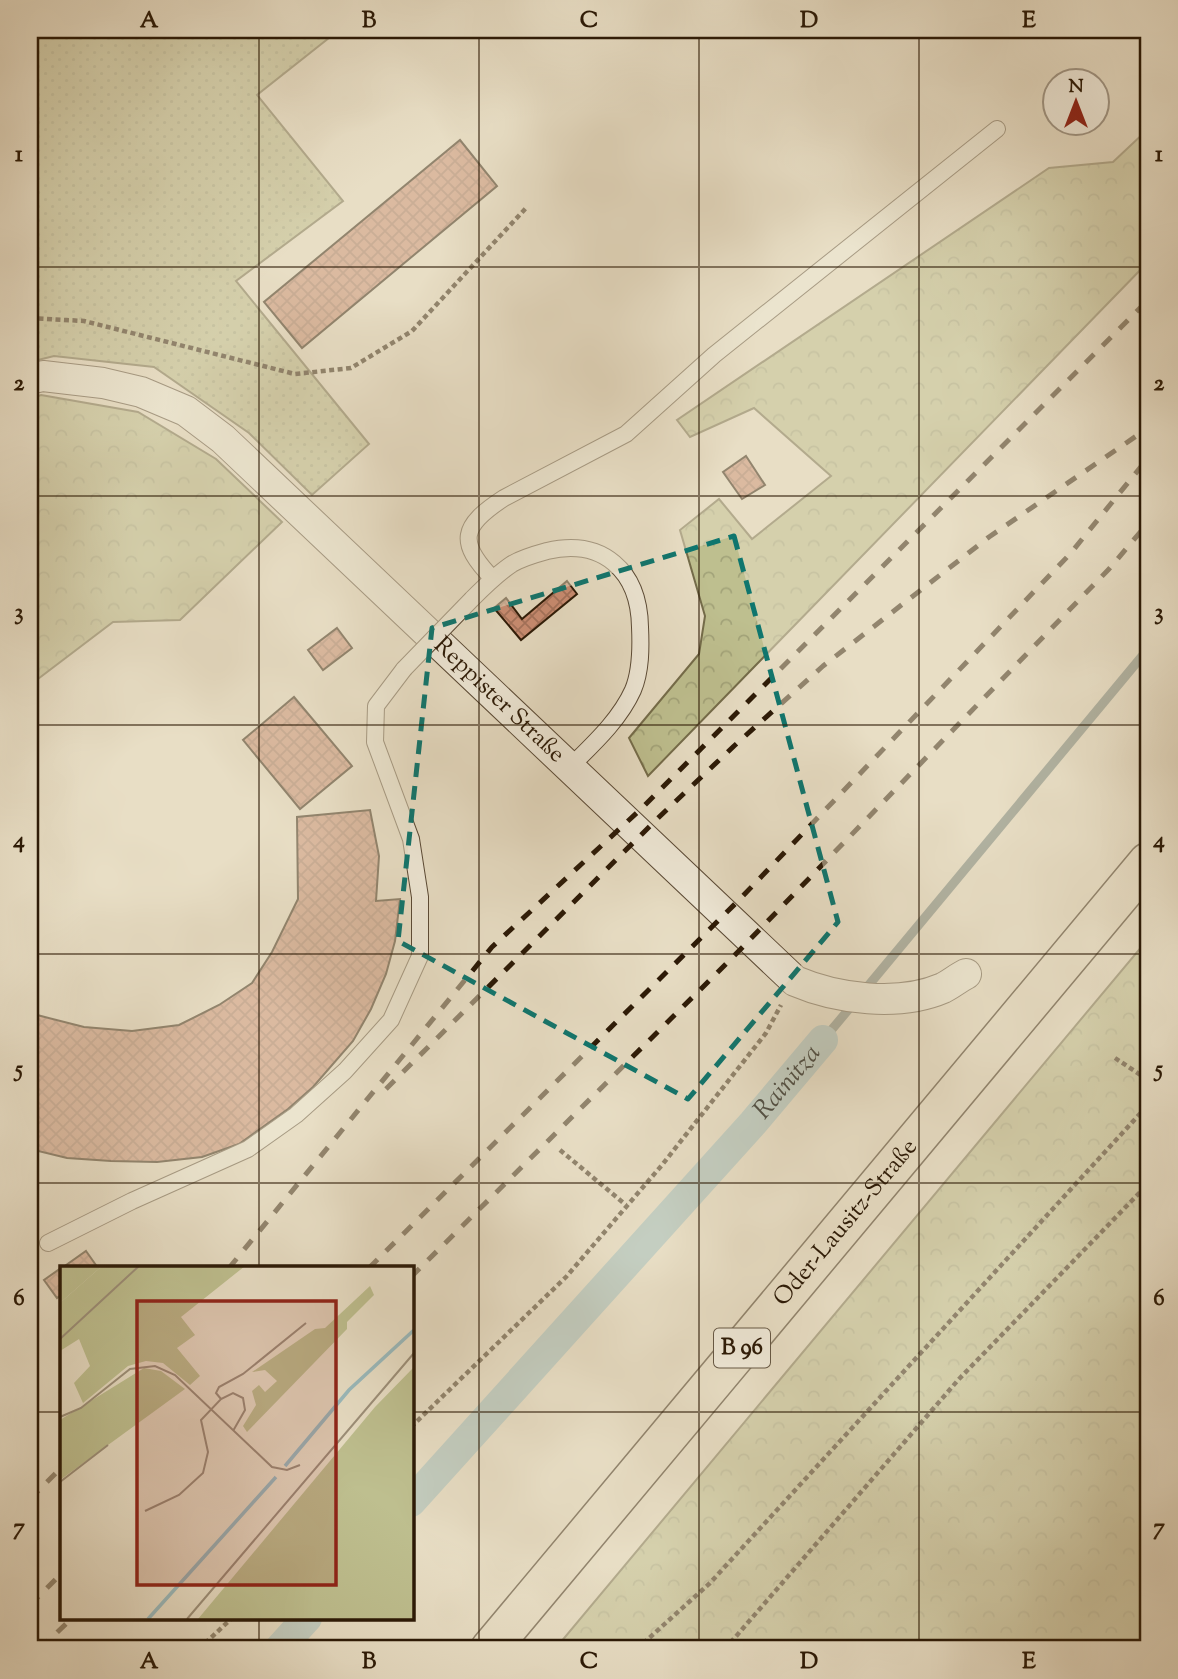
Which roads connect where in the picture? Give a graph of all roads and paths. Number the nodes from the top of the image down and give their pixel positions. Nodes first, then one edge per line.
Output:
1 (997, 129) dead end
2 (526, 208) dead end
3 (30, 317) edge
4 (30, 379) edge
5 (493, 579) junction
6 (569, 768) junction
7 (1148, 862) edge
8 (966, 974) dead end
9 (806, 986) junction
10 (1115, 1058) dead end
11 (1148, 1080) edge
12 (1148, 1105) edge
13 (560, 1150) dead end
14 (1148, 1184) edge
15 (626, 1205) junction
16 (48, 1243) dead end
17 (413, 1425) edge
18 (230, 1620) edge
19 (199, 1649) edge
20 (490, 1649) edge
21 (637, 1649) edge
22 (725, 1649) edge

1 - 5 lane
2 - 3 path
4 - 6 street, Reppister Straße
5 - 6 lane
5 - 16 lane, bridge
6 - 9 street, Reppister Straße
7 - 20 highway, Oder-Lausitz-Straße / B 96
8 - 9 street
9 - 15 path
10 - 11 path
12 - 21 path
13 - 15 path
14 - 22 path
15 - 17 path
18 - 19 path

